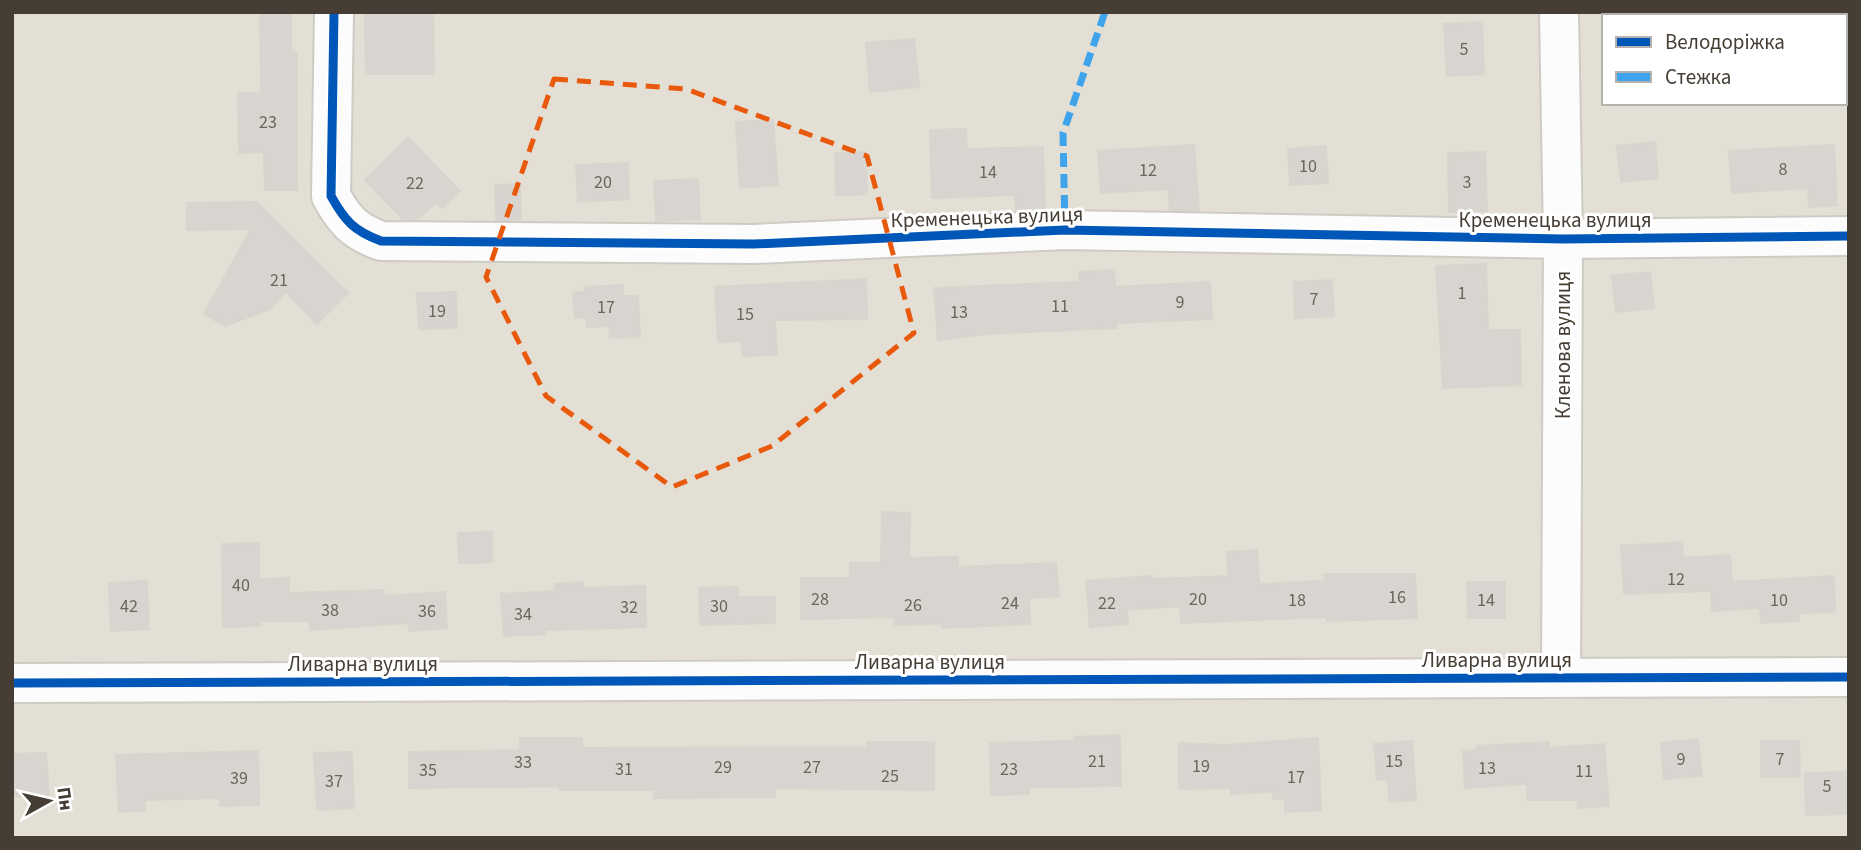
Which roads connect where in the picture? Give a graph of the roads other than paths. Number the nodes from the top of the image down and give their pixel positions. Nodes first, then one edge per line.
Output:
1 (334, 12) edge
2 (1559, 12) edge
3 (1849, 236) edge
4 (1563, 239) junction
5 (1561, 677) junction
6 (1849, 677) edge
7 (12, 683) edge

1 - 4 street, Кременецька вулиця
2 - 4 street, Кленова вулиця
3 - 4 street, Кременецька вулиця
4 - 5 street, Кленова вулиця
5 - 6 street, Ливарна вулиця
5 - 7 street, Ливарна вулиця

